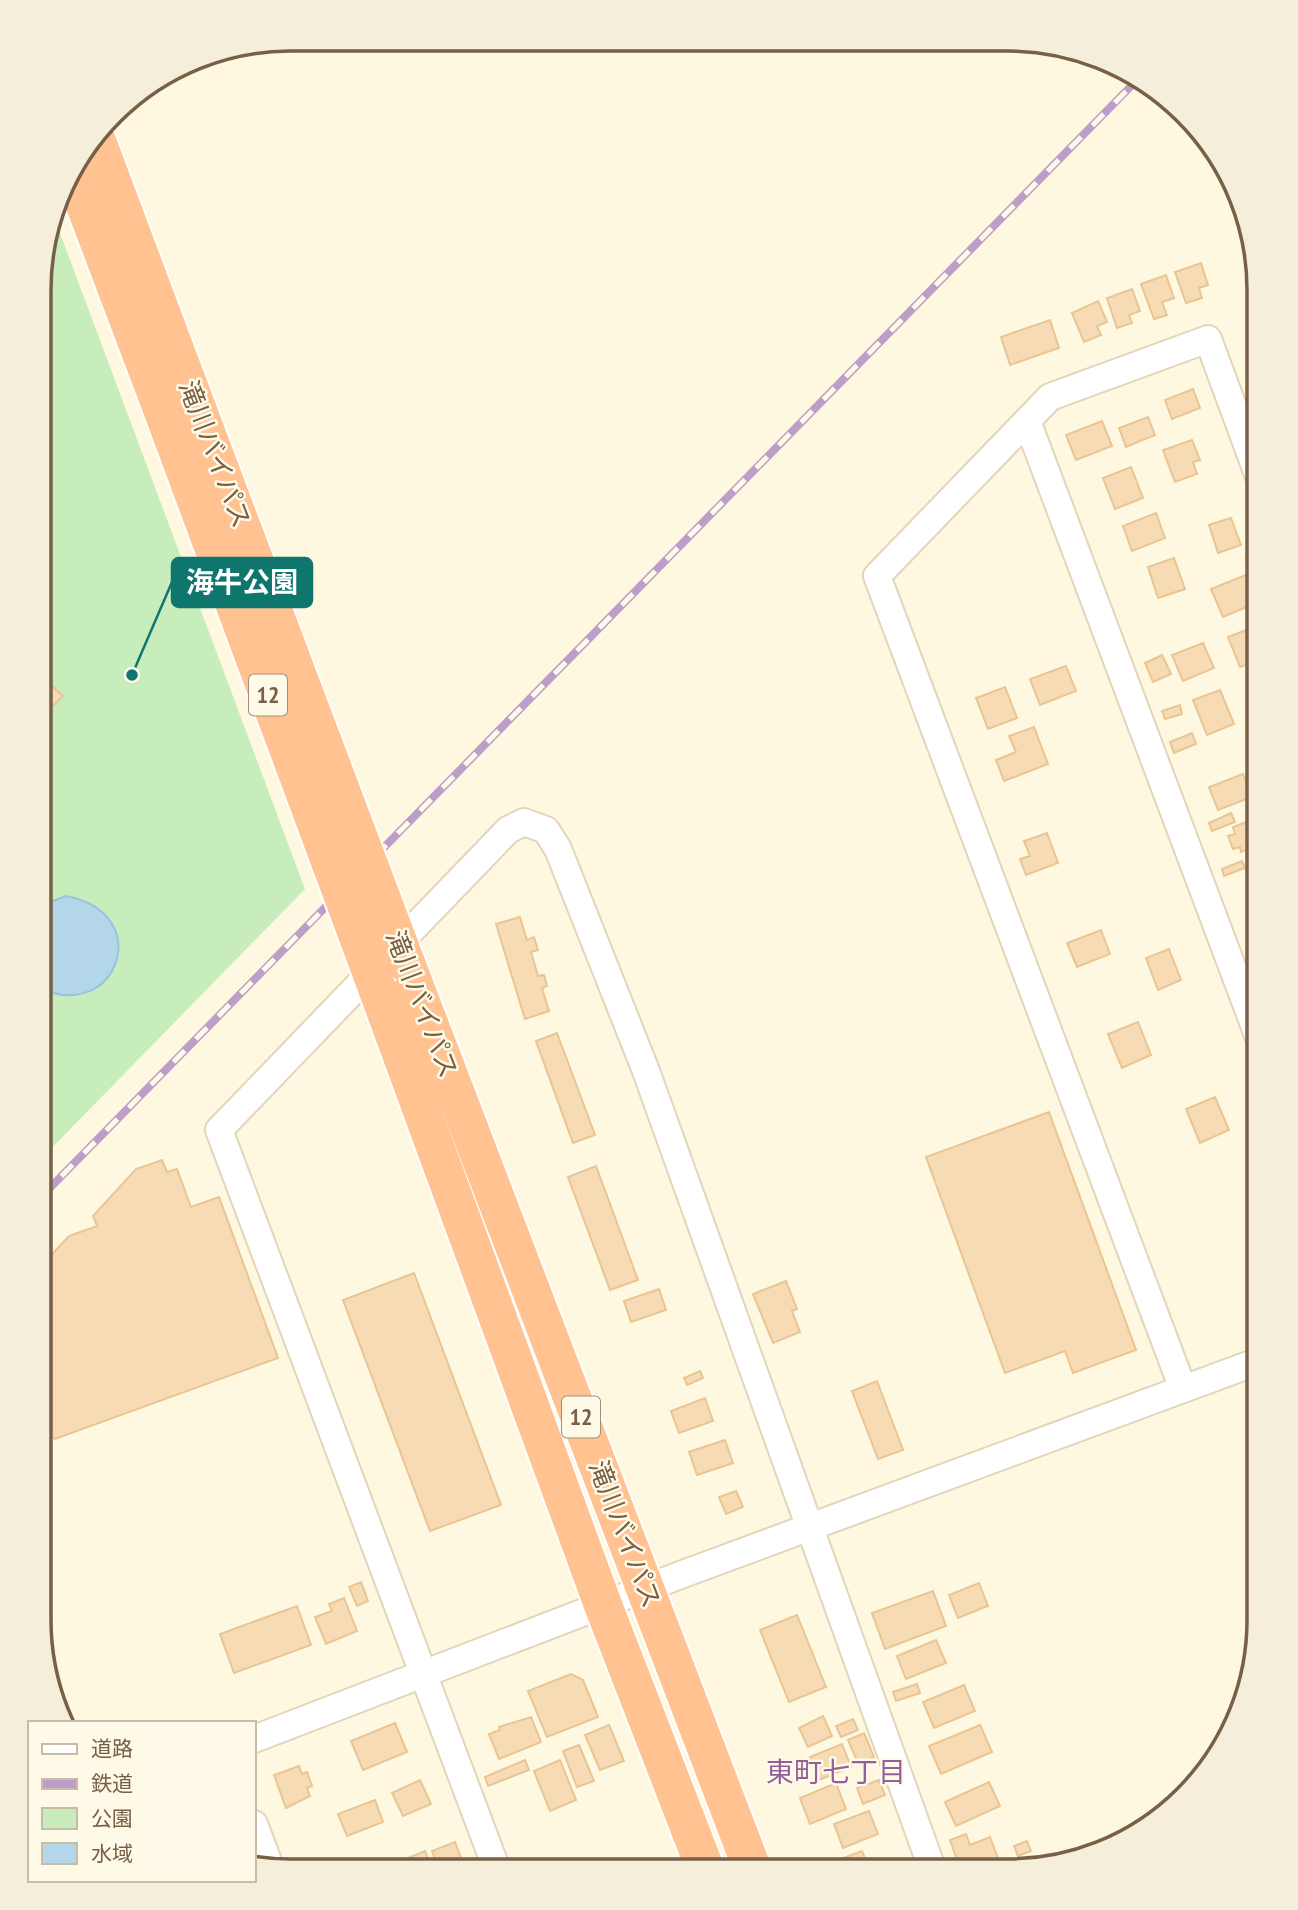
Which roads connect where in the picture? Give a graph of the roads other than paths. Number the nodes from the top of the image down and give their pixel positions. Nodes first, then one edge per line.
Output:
1 (98, 147) edge
2 (77, 182) edge
3 (174, 394) junction
4 (1027, 421) junction
5 (1247, 445) edge
6 (1247, 1006) edge
7 (1247, 1366) edge
8 (1183, 1390) junction
9 (810, 1527) junction
10 (647, 1588) junction
11 (603, 1605) junction
12 (422, 1673) junction
13 (256, 1738) edge
14 (256, 1829) edge
15 (267, 1857) edge
16 (493, 1859) edge
17 (701, 1859) edge
18 (749, 1859) edge
19 (929, 1859) edge

1 - 3 highway, 滝川バイパス / 12
2 - 3 highway, 滝川バイパス / 12
3 - 10 highway, 滝川バイパス / 12, bridge
3 - 11 highway, 滝川バイパス / 12, bridge
4 - 5 street
4 - 6 street
4 - 8 street
7 - 8 street
8 - 9 street
9 - 10 street
9 - 12 street
9 - 19 street
10 - 11 street
10 - 18 highway, 滝川バイパス / 12
11 - 12 street
11 - 17 highway, 滝川バイパス / 12
12 - 13 street
12 - 16 street
14 - 15 street

